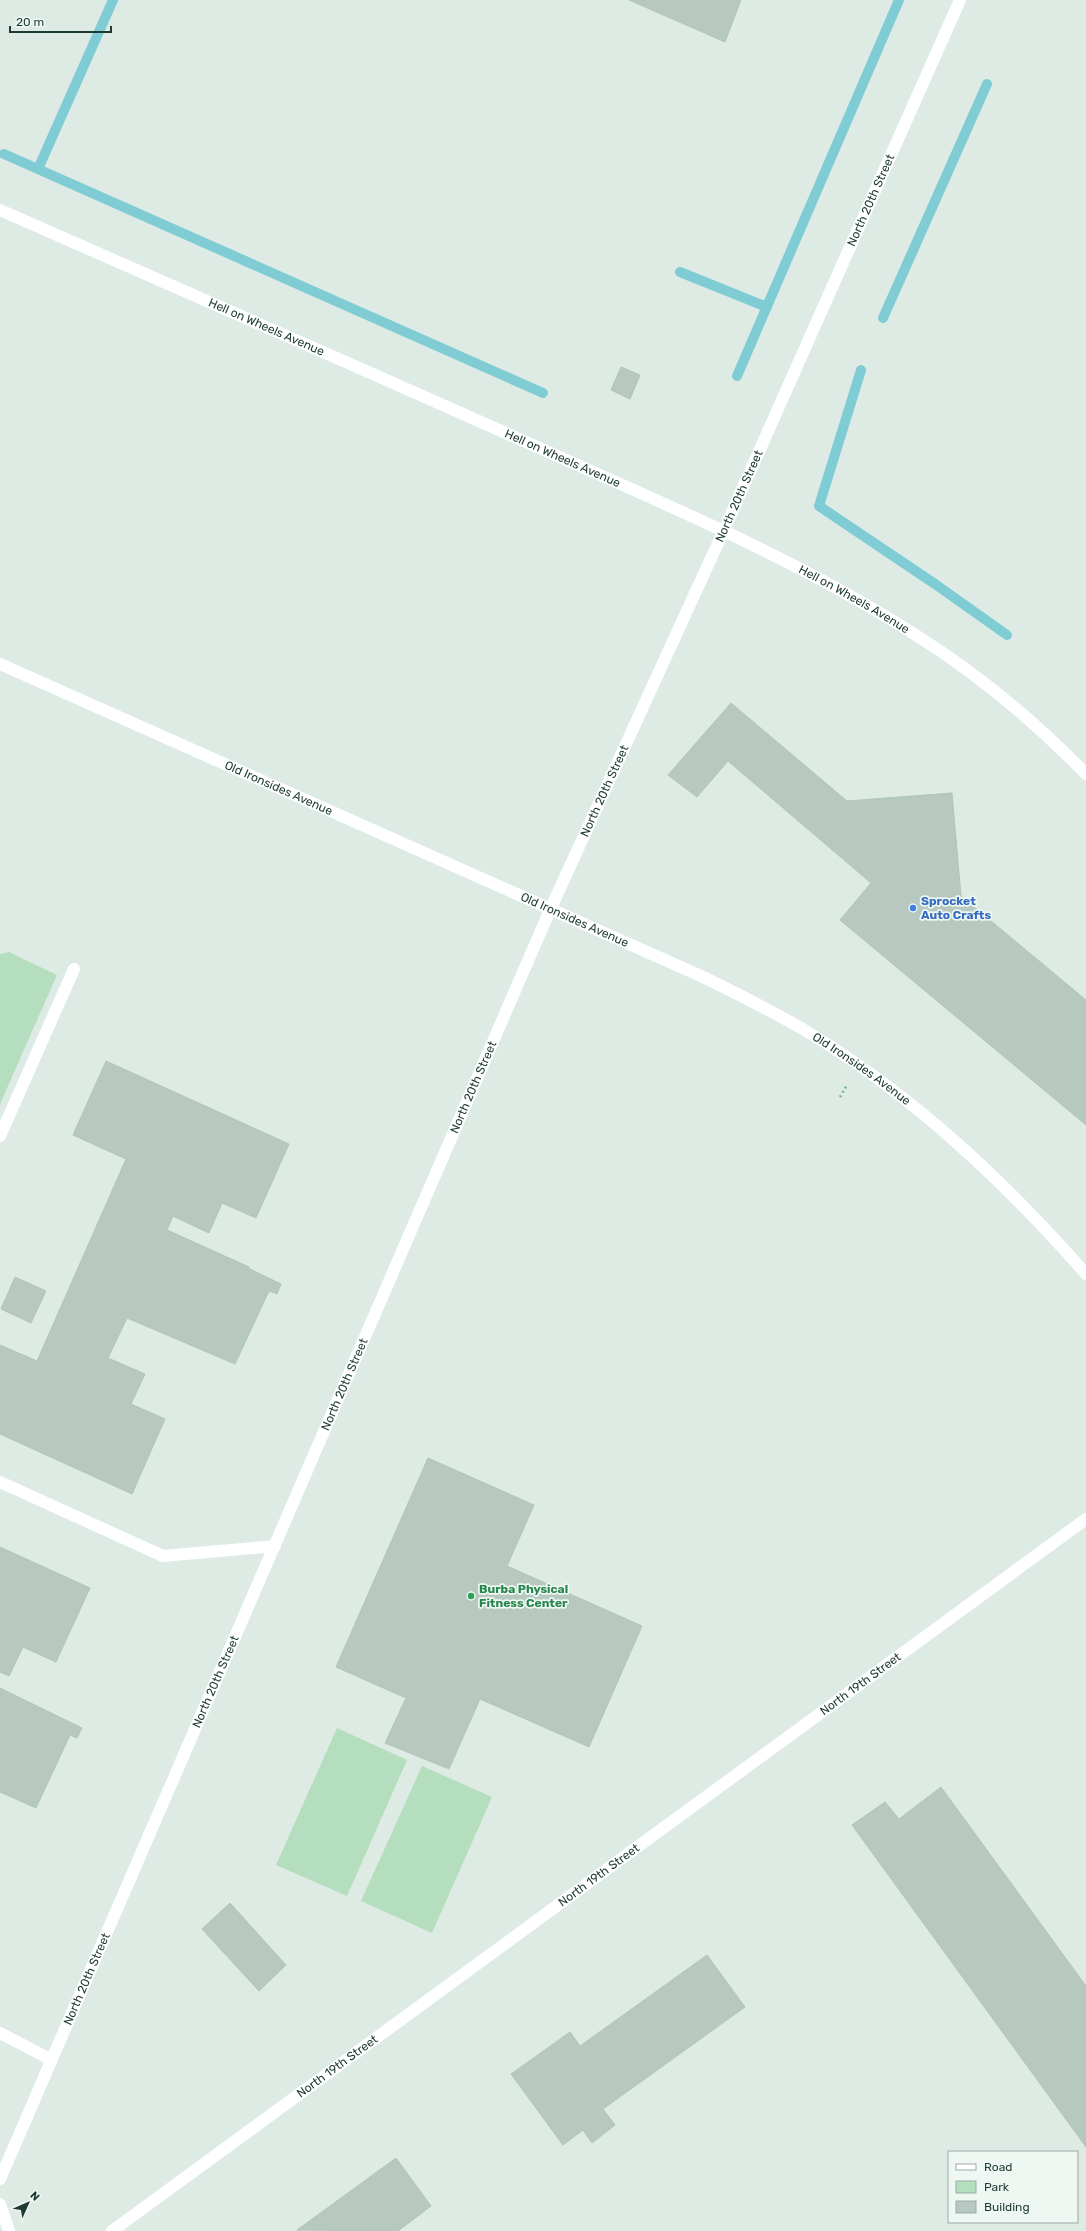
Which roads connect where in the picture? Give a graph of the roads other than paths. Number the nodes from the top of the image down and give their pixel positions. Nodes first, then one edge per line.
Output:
1 (960, 0) edge
2 (0, 210) edge
3 (724, 530) junction
4 (0, 664) edge
5 (1086, 774) edge
6 (550, 910) junction
7 (74, 969) dead end
8 (0, 1136) edge
9 (1086, 1274) edge
10 (0, 1482) edge
11 (1086, 1520) edge
12 (274, 1546) junction
13 (0, 2033) edge
14 (52, 2060) junction
15 (0, 2179) edge
16 (0, 2204) edge
17 (9, 2231) edge
18 (112, 2231) edge

1 - 3 street, North 20th Street
2 - 3 street, Hell on Wheels Avenue
3 - 5 street, Hell on Wheels Avenue
3 - 6 street, North 20th Street
4 - 6 street, Old Ironsides Avenue
6 - 9 street, Old Ironsides Avenue
6 - 12 street, North 20th Street
7 - 8 street
10 - 12 street
11 - 18 street, North 19th Street
12 - 14 street, North 20th Street
13 - 14 street
14 - 15 street, North 20th Street
16 - 17 street

